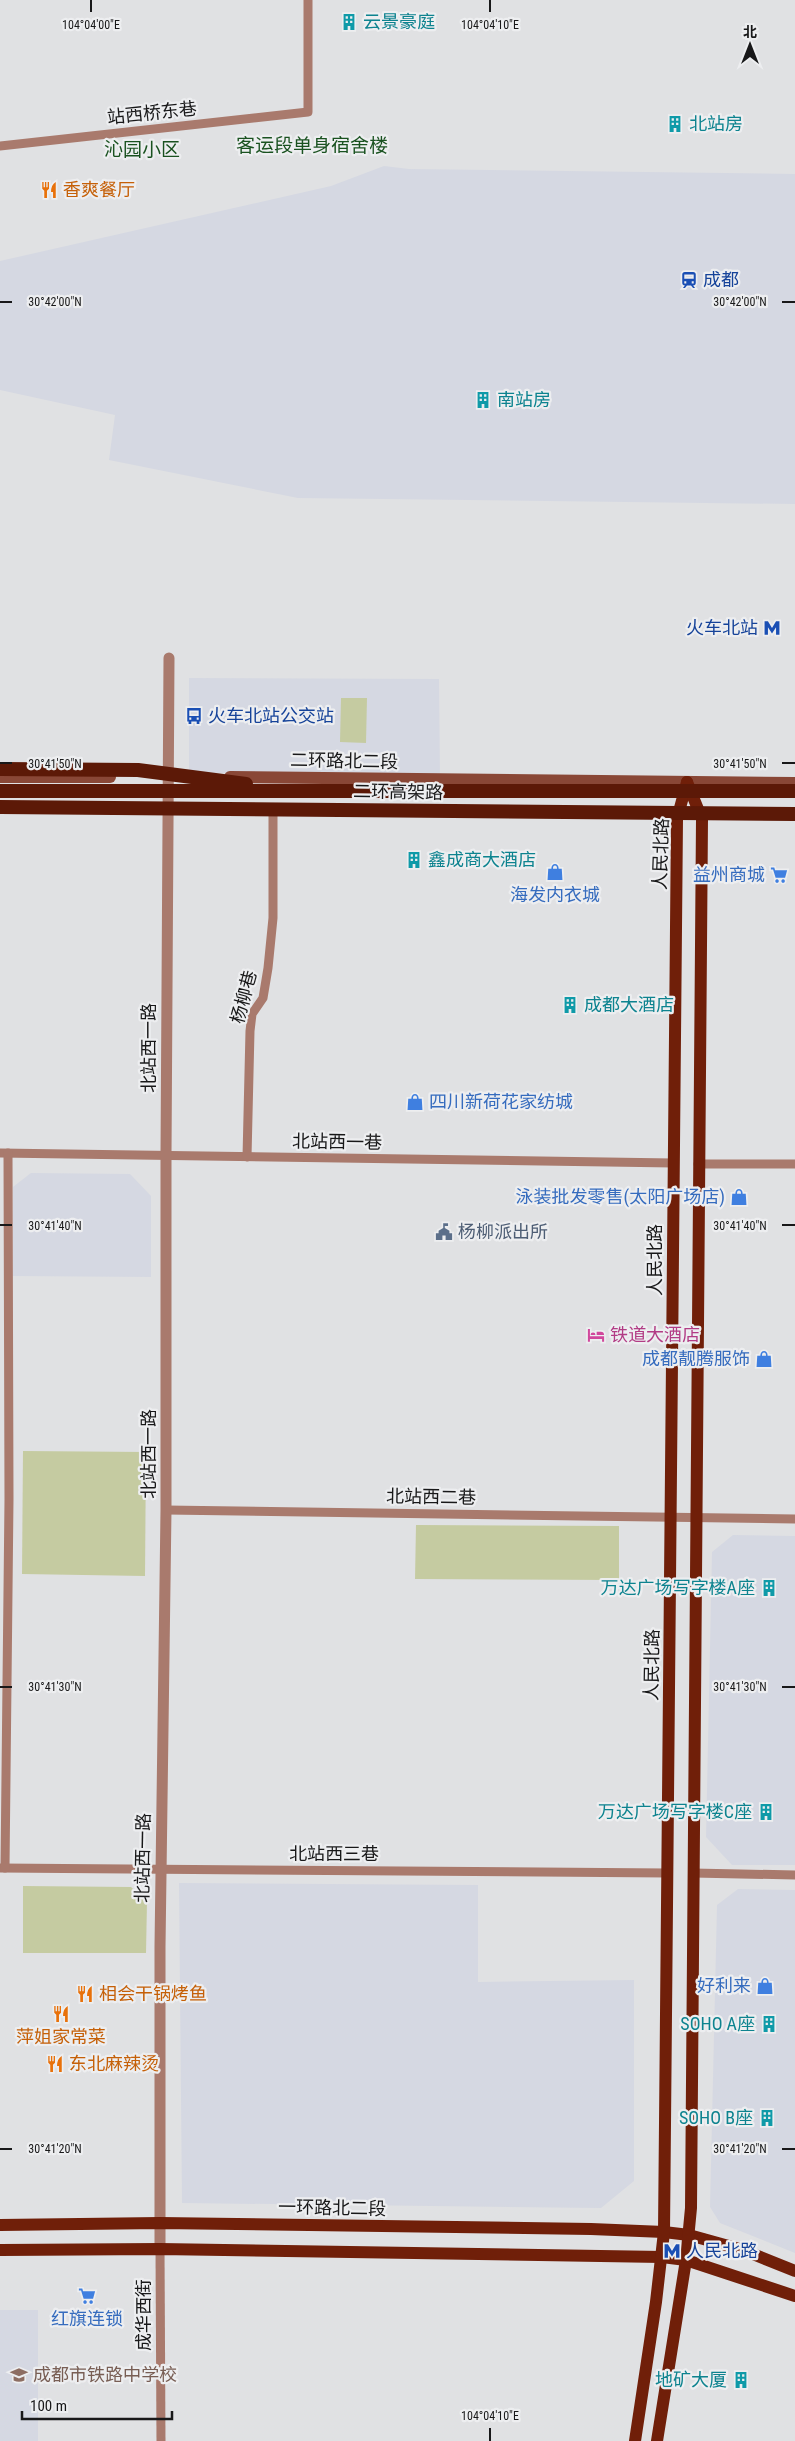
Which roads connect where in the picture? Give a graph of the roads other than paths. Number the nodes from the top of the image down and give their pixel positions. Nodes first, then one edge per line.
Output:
1 (308, 0) edge
2 (0, 146) edge
3 (169, 658) dead end
4 (0, 769) edge
5 (168, 776) junction
6 (0, 777) edge
7 (687, 782) junction
8 (795, 784) edge
9 (0, 790) edge
10 (301, 791) junction
11 (795, 791) edge
12 (0, 807) edge
13 (0, 814) edge
14 (795, 814) edge
15 (168, 815) junction
16 (273, 816) junction
17 (677, 819) junction
18 (702, 819) junction
19 (795, 820) edge
20 (4, 1153) edge
21 (166, 1155) junction
22 (247, 1157) junction
23 (673, 1163) junction
24 (698, 1164) junction
25 (795, 1164) edge
26 (166, 1510) junction
27 (672, 1517) junction
28 (695, 1518) junction
29 (795, 1519) edge
30 (2, 1868) edge
31 (160, 1868) junction
32 (667, 1873) junction
33 (693, 1873) junction
34 (795, 1875) edge
35 (160, 2223) junction
36 (0, 2225) edge
37 (664, 2232) junction
38 (689, 2235) junction
39 (160, 2249) junction
40 (0, 2250) edge
41 (662, 2256) junction
42 (686, 2260) junction
43 (795, 2271) edge
44 (795, 2296) edge
45 (161, 2441) edge
46 (635, 2441) edge
47 (657, 2441) edge

1 - 2 street, 站西桥东巷
3 - 5 street, 北站西一路
4 - 10 highway, bridge
5 - 6 main road, 二环路北二段
5 - 7 main road, 二环路北二段
5 - 15 street, 北站西一路
7 - 8 main road, 二环路北二段
7 - 17 main road, 人民北路
7 - 18 main road
9 - 10 highway, 二环高架路, bridge
10 - 11 highway, 二环高架路, bridge
12 - 14 highway, 二环高架路, bridge
13 - 15 main road
15 - 16 main road
15 - 21 street, 北站西一路
16 - 17 main road
16 - 22 street, 杨柳巷
17 - 18 main road
17 - 23 main road, 人民北路
18 - 19 main road
18 - 24 main road
20 - 21 street, 北站西一巷
20 - 30 street
21 - 22 street, 北站西一巷
21 - 26 street, 北站西一路
22 - 23 street, 北站西一巷
23 - 27 main road, 人民北路
24 - 25 street
24 - 28 main road
26 - 27 street, 北站西二巷
26 - 31 street, 北站西一路
27 - 28 street, 北站西二巷
27 - 32 main road, 人民北路
28 - 29 street, 北站西二巷
28 - 33 main road
30 - 31 street, 北站西三巷
31 - 32 street, 北站西三巷
31 - 35 street, 北站西一路
32 - 37 main road, 人民北路
33 - 34 street
33 - 38 main road
35 - 36 main road, 一环路北二段
35 - 37 main road, 一环路北二段
35 - 39 street, 北站西一路
37 - 38 main road, 一环路北二段
37 - 41 main road, 人民北路
38 - 42 main road
38 - 43 main road, 一环路北二段
39 - 40 main road
39 - 41 main road
39 - 45 street, 成华西街
41 - 42 main road
41 - 46 main road, 人民北路
42 - 44 main road
42 - 47 main road

